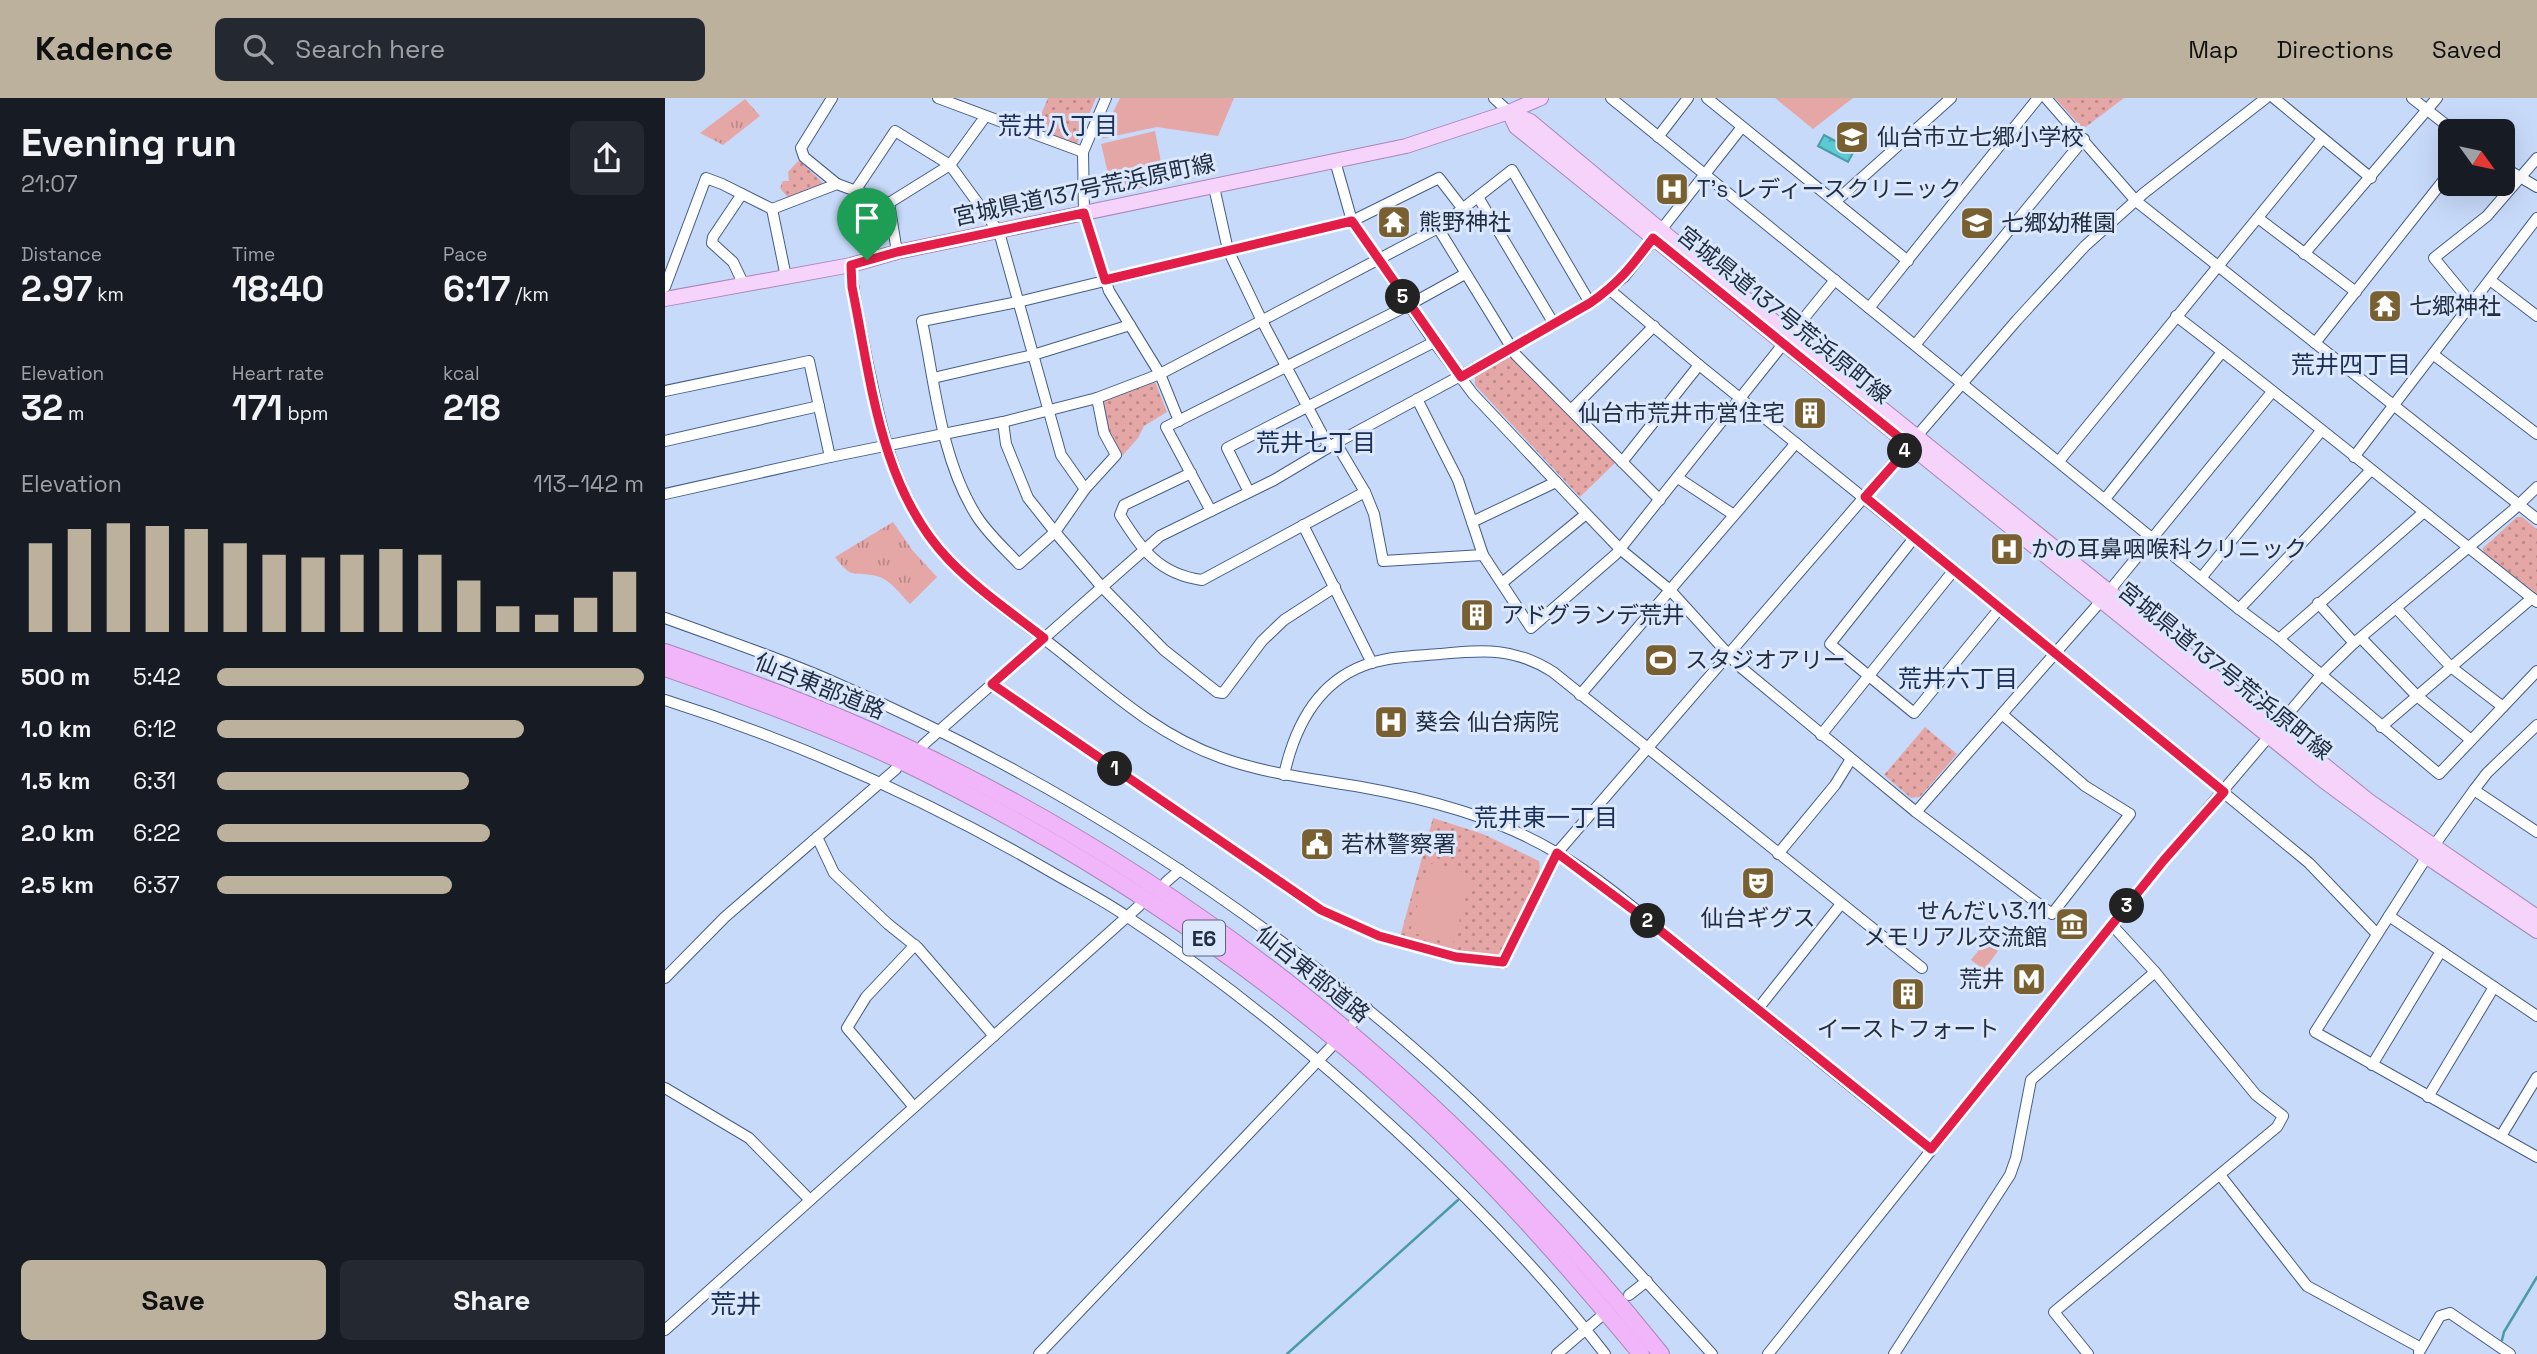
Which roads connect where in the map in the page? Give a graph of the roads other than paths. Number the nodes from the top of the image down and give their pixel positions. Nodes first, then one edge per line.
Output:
1 (832, 98) edge
2 (938, 98) edge
3 (1106, 98) edge
4 (1494, 98) edge
5 (1541, 98) edge
6 (1611, 98) edge
7 (1688, 98) edge
8 (1707, 98) edge
9 (1951, 98) edge
10 (2038, 98) edge
11 (2046, 98) edge
12 (2266, 98) edge
13 (2274, 98) edge
14 (2412, 98) edge
15 (2437, 98) edge
16 (2427, 110) junction
17 (1509, 112) junction
18 (985, 117) junction
19 (2439, 119) edge
20 (1742, 127) junction
21 (1658, 137) junction
22 (2084, 139) junction
23 (2322, 139) junction
24 (1083, 152) junction
25 (2537, 158) edge
26 (1335, 161) junction
27 (950, 166) junction
28 (1704, 175) junction
29 (2515, 176) edge
30 (2371, 177) junction
31 (2519, 179) junction
32 (837, 184) junction
33 (1214, 187) junction
34 (2438, 187) edge
35 (2537, 187) edge
36 (855, 191) junction
37 (742, 194) junction
38 (1478, 197) junction
39 (1836, 201) junction
40 (2136, 201) junction
41 (888, 203) junction
42 (772, 209) junction
43 (1463, 209) junction
44 (1084, 213) junction
45 (2258, 218) junction
46 (2537, 218) edge
47 (1352, 221) junction
48 (1438, 228) junction
49 (999, 232) junction
50 (1657, 234) junction
51 (1228, 250) junction
52 (897, 252) junction
53 (2304, 254) junction
54 (1378, 260) junction
55 (1908, 261) junction
56 (851, 265) junction
57 (2217, 265) junction
58 (1465, 274) junction
59 (786, 277) junction
60 (1105, 280) junction
61 (1835, 280) junction
62 (2490, 280) junction
63 (743, 283) junction
64 (665, 287) edge
65 (1610, 290) junction
66 (2355, 292) junction
67 (665, 299) edge
68 (1018, 302) junction
69 (1590, 303) junction
70 (2472, 304) junction
71 (1409, 305) junction
72 (1869, 308) junction
73 (2176, 316) junction
74 (2537, 316) edge
75 (1262, 321) junction
76 (1554, 324) junction
77 (1130, 325) junction
78 (1654, 326) junction
79 (1787, 339) junction
80 (1434, 342) junction
81 (2315, 343) junction
82 (1915, 345) junction
83 (1512, 348) junction
84 (2222, 352) junction
85 (1033, 355) junction
86 (2434, 355) junction
87 (1699, 365) junction
88 (1286, 366) junction
89 (1160, 374) junction
90 (1461, 377) junction
91 (933, 378) junction
92 (1962, 382) junction
93 (665, 391) edge
94 (2272, 392) junction
95 (1097, 398) junction
96 (1741, 398) junction
97 (1417, 399) junction
98 (2394, 404) junction
99 (819, 406) junction
100 (1308, 407) junction
101 (1571, 409) junction
102 (1049, 410) junction
103 (1179, 421) junction
104 (1003, 422) junction
105 (2534, 427) edge
106 (2321, 431) junction
107 (944, 435) junction
108 (665, 440) edge
109 (1914, 441) junction
110 (1796, 443) junction
111 (1333, 445) junction
112 (887, 447) junction
113 (830, 457) junction
114 (2354, 457) junction
115 (2059, 461) junction
116 (1622, 462) junction
117 (2370, 471) junction
118 (1191, 473) junction
119 (1678, 478) junction
120 (1556, 482) junction
121 (2537, 486) edge
122 (1085, 489) junction
123 (1249, 492) junction
124 (1365, 492) junction
125 (665, 494) edge
126 (1865, 497) junction
127 (2105, 499) junction
128 (1660, 500) junction
129 (2519, 505) junction
130 (1211, 511) junction
131 (2424, 512) junction
132 (1586, 514) junction
133 (1734, 515) junction
134 (2537, 520) edge
135 (1472, 522) junction
136 (1303, 525) junction
137 (1055, 532) junction
138 (1914, 538) junction
139 (2153, 539) junction
140 (2469, 546) junction
141 (1620, 549) junction
142 (1143, 550) junction
143 (1483, 555) junction
144 (1954, 570) junction
145 (2201, 578) junction
146 (1501, 583) junction
147 (1101, 586) junction
148 (1335, 587) junction
149 (1670, 590) junction
150 (2105, 596) junction
151 (2534, 600) edge
152 (2318, 603) junction
153 (2000, 608) junction
154 (2396, 608) junction
155 (2239, 610) junction
156 (665, 618) edge
157 (1044, 638) junction
158 (2279, 639) junction
159 (2358, 641) junction
160 (665, 652) edge
161 (2056, 653) junction
162 (1729, 654) junction
163 (1372, 663) junction
164 (2451, 667) junction
165 (665, 668) edge
166 (2537, 671) edge
167 (2321, 675) junction
168 (1869, 677) junction
169 (992, 684) junction
170 (1580, 695) junction
171 (2417, 696) junction
172 (665, 700) edge
173 (2503, 706) junction
174 (2002, 714) junction
175 (2537, 725) edge
176 (2381, 727) junction
177 (939, 730) junction
178 (2274, 732) junction
179 (1821, 735) junction
180 (2471, 740) junction
181 (923, 745) dead end
182 (1648, 748) junction
183 (1851, 759) junction
184 (896, 769) dead end
185 (1284, 775) junction
186 (881, 782) junction
187 (2474, 790) junction
188 (2224, 792) junction
189 (1916, 812) junction
190 (2537, 832) edge
191 (817, 837) junction
192 (2430, 852) junction
193 (1557, 853) junction
194 (1778, 854) junction
195 (1180, 870) junction
196 (1166, 882) dead end
197 (1841, 904) junction
198 (1139, 906) dead end
199 (1127, 916) junction
200 (2389, 916) junction
201 (2537, 917) edge
202 (2112, 925) junction
203 (2537, 932) edge
204 (2377, 934) junction
205 (915, 945) junction
206 (2441, 951) junction
207 (1922, 968) dead end
208 (2155, 972) junction
209 (665, 978) edge
210 (2494, 987) junction
211 (1367, 1008) junction
212 (1757, 1010) junction
213 (2537, 1016) edge
214 (1354, 1022) dead end
215 (993, 1036) junction
216 (1331, 1047) dead end
217 (1319, 1060) junction
218 (2372, 1065) junction
219 (2537, 1076) edge
220 (665, 1088) edge
221 (2428, 1097) junction
222 (914, 1107) junction
223 (2501, 1136) junction
224 (1931, 1149) junction
225 (2537, 1157) edge
226 (2220, 1175) junction
227 (810, 1200) junction
228 (1542, 1216) junction
229 (1647, 1281) junction
230 (1629, 1294) dead end
231 (1599, 1318) dead end
232 (1586, 1329) junction
233 (665, 1330) edge
234 (2494, 1343) junction
235 (2419, 1351) edge
236 (1039, 1354) edge
237 (1557, 1354) edge
238 (1605, 1354) edge
239 (1641, 1354) edge
240 (1661, 1354) edge
241 (1674, 1354) edge
242 (1713, 1354) edge
243 (1767, 1354) edge
244 (1894, 1354) edge
245 (2088, 1354) edge
246 (2489, 1354) edge
247 (2510, 1354) edge

1 - 32 street
2 - 18 street
3 - 24 street
4 - 17 street
5 - 17 main road
6 - 21 street
7 - 21 street
8 - 20 street
9 - 39 street
10 - 55 street
11 - 22 street
12 - 40 street
13 - 23 street
14 - 16 street
15 - 16 street
16 - 19 street
16 - 30 street
17 - 26 main road, 宮城県道137号荒浜原町線
17 - 50 main road, 宮城県道137号荒浜原町線
18 - 24 street
18 - 27 street
20 - 28 street
20 - 39 street
21 - 28 street
22 - 40 street
22 - 82 street
23 - 30 street
23 - 45 street
24 - 44 street
25 - 31 street
26 - 33 main road, 宮城県道137号荒浜原町線
26 - 47 street
27 - 36 street
27 - 41 street
27 - 49 street
28 - 50 street
28 - 61 street
29 - 31 street
30 - 53 street
31 - 35 street
31 - 70 street
32 - 36 street
32 - 42 street
33 - 44 main road, 宮城県道137号荒浜原町線
33 - 51 street
34 - 66 street
36 - 41 street
37 - 42 street
37 - 63 street
37 - 64 street
38 - 43 street
38 - 69 street
38 - 76 street
39 - 55 street
40 - 57 street
40 - 92 street
41 - 52 street
42 - 59 street
43 - 47 street
43 - 48 street
44 - 49 main road, 宮城県道137号荒浜原町線
44 - 60 street
45 - 53 street
45 - 57 street
46 - 62 street
47 - 51 street
47 - 54 street
48 - 54 street
48 - 58 street
49 - 52 main road, 宮城県道137号荒浜原町線
49 - 68 street
50 - 65 street
50 - 79 main road, 宮城県道137号荒浜原町線
51 - 60 street
51 - 75 street
52 - 56 main road, 宮城県道137号荒浜原町線
53 - 66 street
54 - 71 street
54 - 75 street
55 - 72 street
56 - 59 main road, 宮城県道137号荒浜原町線
56 - 112 street
57 - 73 street
57 - 81 street
58 - 71 street
58 - 83 street
59 - 63 main road, 宮城県道137号荒浜原町線
60 - 68 street
60 - 77 street
61 - 72 street
61 - 79 street
62 - 70 street
62 - 74 street
63 - 67 main road, 宮城県道137号荒浜原町線
65 - 69 street
65 - 78 street
66 - 81 street
68 - 85 street
68 - 91 street
69 - 76 street
70 - 86 street
71 - 80 street
71 - 88 street
72 - 82 street
73 - 84 street
73 - 115 street
75 - 88 street
75 - 89 street
76 - 83 street
77 - 85 street
77 - 89 street
78 - 87 street
78 - 101 street
79 - 96 street
79 - 109 main road, 宮城県道137号荒浜原町線
80 - 90 street
80 - 100 street
81 - 98 street
82 - 92 street
83 - 90 street
83 - 101 street
84 - 94 street
84 - 127 street
85 - 91 street
85 - 102 street
86 - 98 street
86 - 105 street
87 - 96 street
87 - 116 street
88 - 100 street
88 - 103 street
89 - 95 street
89 - 103 street
90 - 97 street
90 - 120 street
91 - 107 street
92 - 109 street
92 - 115 street
93 - 99 street
94 - 106 street
94 - 139 street
95 - 102 street
95 - 122 street
96 - 110 street
96 - 119 street
97 - 111 street
97 - 135 street
98 - 114 street
98 - 129 street
99 - 108 street
99 - 113 street
100 - 111 street
100 - 123 street
101 - 116 street
102 - 104 street
102 - 122 street
103 - 118 street
104 - 107 street
104 - 137 street
106 - 114 street
106 - 145 street
107 - 112 street
107 - 137 street
109 - 126 street
109 - 150 main road, 宮城県道137号荒浜原町線
110 - 126 street
110 - 133 street
111 - 123 street
111 - 124 street
112 - 113 street
112 - 157 street
113 - 125 street
114 - 117 street
115 - 127 street
116 - 128 street
117 - 131 street
117 - 155 street
118 - 130 street
118 - 142 street
119 - 128 street
119 - 133 street
120 - 132 street
120 - 135 street
121 - 129 street
122 - 137 street
123 - 130 street
124 - 136 street
124 - 143 street
126 - 138 street
126 - 162 street
127 - 139 street
128 - 141 street
129 - 134 street
129 - 140 street
130 - 142 street
131 - 140 street
131 - 152 street
132 - 141 street
132 - 146 street
133 - 149 street
135 - 143 street
136 - 142 street
136 - 148 street
137 - 147 street
138 - 144 street
138 - 168 street
139 - 145 street
139 - 150 street
140 - 151 street
140 - 154 street
141 - 146 street
141 - 149 street
142 - 147 street
143 - 146 street
144 - 153 street
144 - 168 street
145 - 155 street
147 - 148 street
147 - 157 street
148 - 163 street
149 - 162 street
149 - 170 street
150 - 161 street
150 - 178 main road, 宮城県道137号荒浜原町線
151 - 164 street
152 - 158 street
152 - 159 street
153 - 161 street
153 - 168 street
154 - 159 street
154 - 164 street
155 - 158 street
156 - 177 street
157 - 169 street
157 - 185 street
158 - 167 street
159 - 167 street
159 - 171 street
160 - 228 highway, 仙台東部道路 / E6
161 - 174 street
161 - 188 street
162 - 179 street
162 - 182 street
163 - 170 street
163 - 185 street
164 - 171 street
164 - 173 street
165 - 239 highway, 仙台東部道路 / E6
166 - 173 street
167 - 176 street
167 - 178 street
168 - 179 street
169 - 177 street
169 - 193 street
170 - 182 street
171 - 176 street
171 - 180 street
172 - 186 street
173 - 180 street
174 - 189 street
174 - 189 street
175 - 187 street
176 - 180 street
177 - 181 street
177 - 195 street
178 - 188 street
178 - 192 main road, 宮城県道137号荒浜原町線
179 - 183 street
182 - 193 street
182 - 194 street
183 - 189 street
183 - 194 street
184 - 186 street
185 - 193 street
186 - 191 street
186 - 199 street
187 - 190 street
187 - 192 street
188 - 202 street
188 - 204 street
191 - 205 street
191 - 209 street
192 - 200 street
192 - 201 main road, 宮城県道137号荒浜原町線
192 - 203 main road, 宮城県道137号荒浜原町線
193 - 212 street
194 - 197 street
195 - 196 street
195 - 211 street
197 - 207 street
197 - 212 street
198 - 199 street
199 - 215 street
199 - 217 street
200 - 204 street
200 - 206 street
202 - 208 street
202 - 224 street
204 - 218 street
205 - 215 street
205 - 222 street
206 - 210 street
206 - 218 street
208 - 226 street
208 - 244 street
210 - 213 street
210 - 221 street
211 - 214 street
211 - 229 street
212 - 224 street
215 - 222 street
216 - 217 street
217 - 232 street
217 - 236 street
218 - 221 street
219 - 223 street
220 - 227 street
221 - 223 street
222 - 227 street
223 - 225 street
224 - 243 street
226 - 235 street
226 - 245 street
227 - 233 street
228 - 240 highway, 仙台東部道路 / E6
228 - 241 highway
229 - 230 street
229 - 242 street
231 - 232 street
232 - 237 street
232 - 238 street
234 - 235 street
234 - 246 street
234 - 247 street

